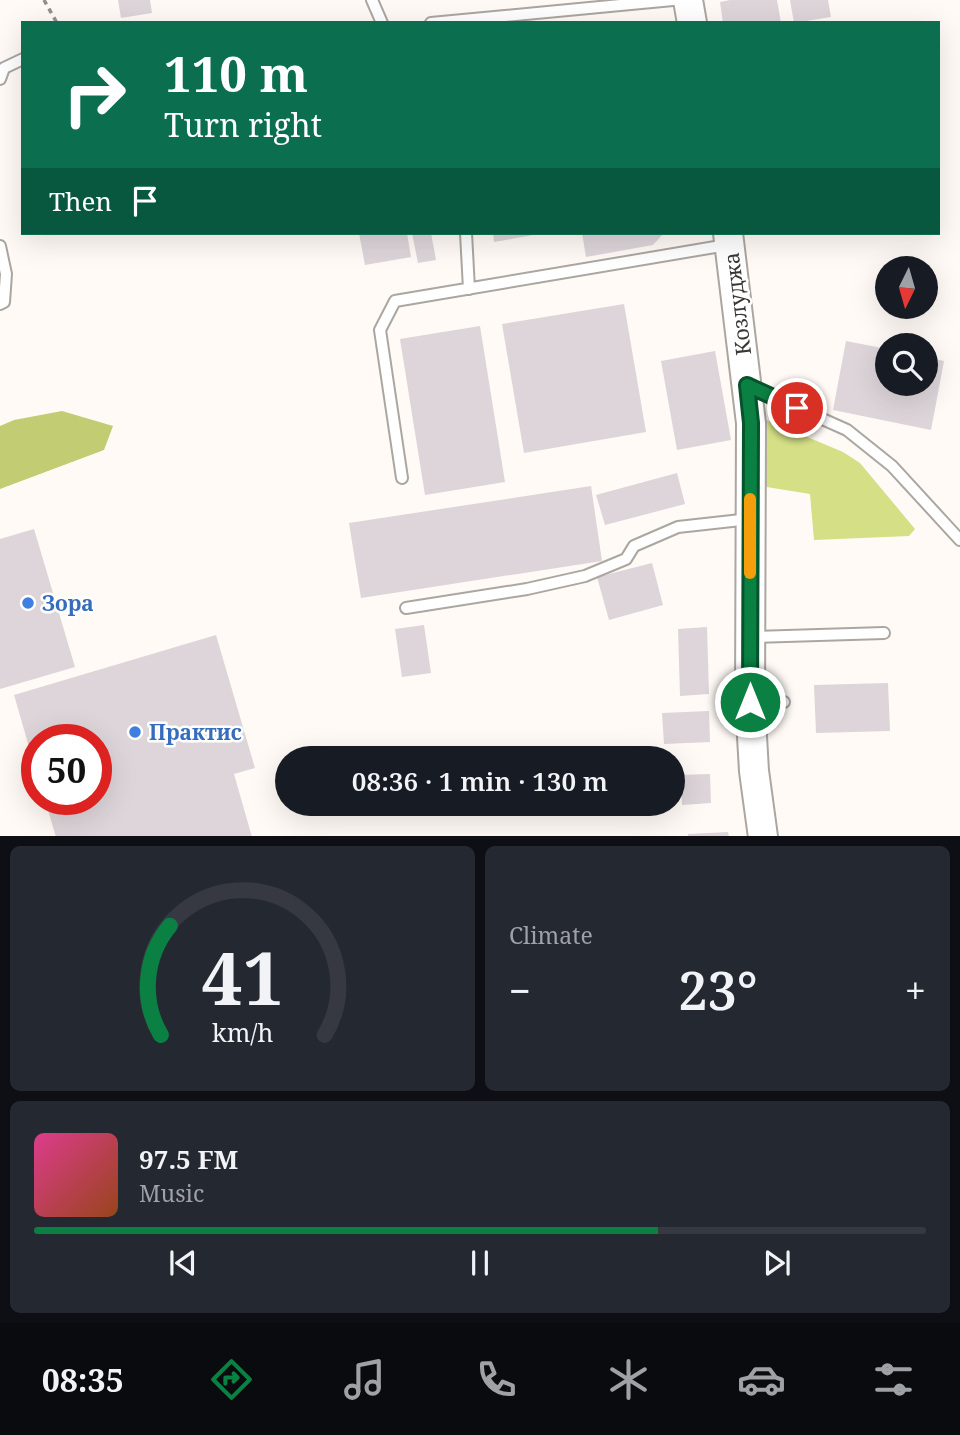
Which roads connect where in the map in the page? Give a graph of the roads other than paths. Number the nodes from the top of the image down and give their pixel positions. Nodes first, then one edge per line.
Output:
1 (372, 0) edge
2 (538, 0) edge
3 (673, 0) edge
4 (688, 0) edge
5 (540, 12) junction
6 (381, 21) edge
7 (451, 21) edge
8 (692, 21) edge
9 (21, 60) edge
10 (0, 79) edge
11 (466, 235) edge
12 (729, 239) edge
13 (0, 246) edge
14 (469, 289) junction
15 (0, 304) edge
16 (747, 385) junction
17 (402, 478) dead end
18 (750, 519) junction
19 (960, 540) edge
20 (406, 608) dead end
21 (884, 632) dead end
22 (750, 638) junction
23 (750, 702) junction
24 (784, 702) dead end
25 (763, 836) edge

1 - 6 lane
2 - 5 lane
3 - 5 lane
4 - 8 main road
5 - 7 lane
9 - 10 lane
11 - 14 lane
12 - 14 lane
12 - 16 main road, Козлуджа
13 - 15 lane
14 - 17 lane
16 - 18 main road, Козлуджа
16 - 19 lane
18 - 20 lane
18 - 22 main road, Козлуджа
21 - 22 lane
22 - 23 main road, Козлуджа
23 - 24 lane
23 - 25 main road, Козлуджа

